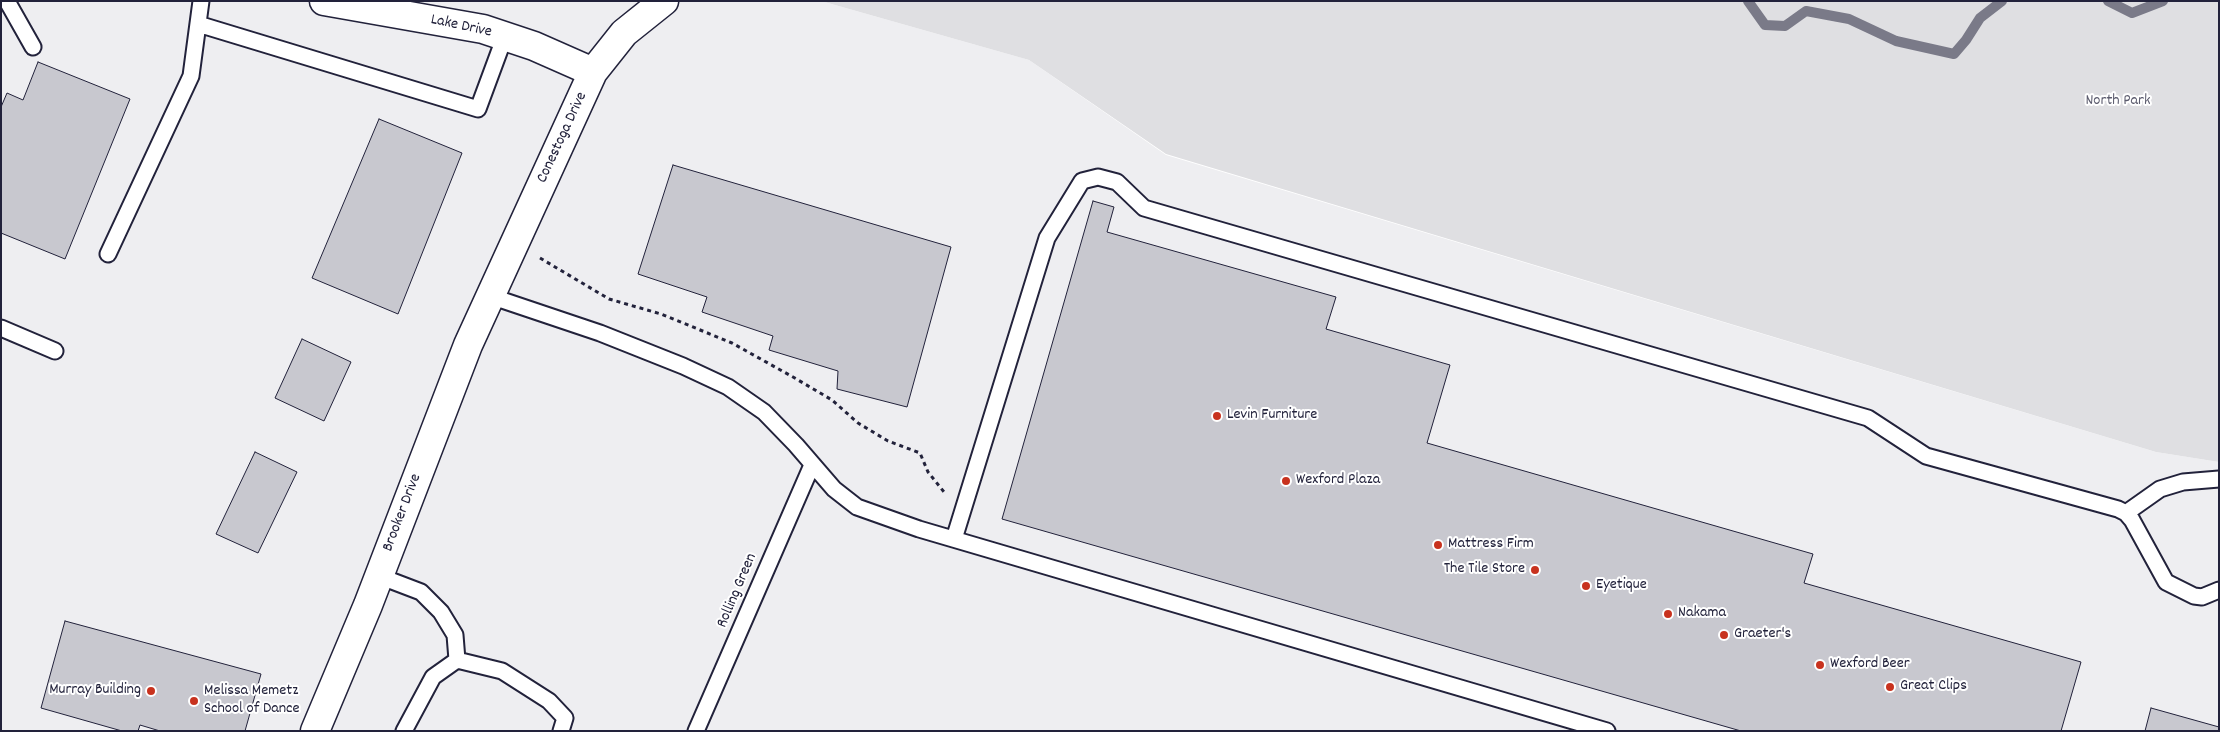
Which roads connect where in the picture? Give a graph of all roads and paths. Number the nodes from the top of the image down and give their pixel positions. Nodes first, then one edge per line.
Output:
1 (7, 1) edge
2 (201, 1) edge
3 (327, 1) edge
4 (663, 2) edge
5 (198, 24) junction
6 (505, 36) junction
7 (33, 46) dead end
8 (593, 72) junction
9 (515, 243) junction
10 (108, 254) dead end
11 (490, 296) junction
12 (1, 328) edge
13 (55, 351) dead end
14 (812, 464) junction
15 (2219, 479) edge
16 (963, 509) junction
17 (2126, 513) junction
18 (954, 539) junction
19 (379, 576) junction
20 (2219, 590) edge
21 (457, 660) junction
22 (315, 731) edge
23 (404, 731) edge
24 (562, 731) edge
25 (696, 731) edge
26 (1607, 731) edge

1 - 7 lane
2 - 5 lane
3 - 6 street, Lake Drive
4 - 8 street, Conestoga Drive
5 - 6 lane
5 - 10 lane
6 - 8 street, Lake Drive
8 - 9 street, Conestoga Drive
9 - 11 street, Conestoga Drive
9 - 16 path
11 - 14 lane
11 - 19 street, Brooker Drive
12 - 13 lane
14 - 18 lane
14 - 25 lane, Rolling Green
15 - 17 lane
16 - 17 lane
16 - 18 lane
17 - 20 lane
18 - 26 lane
19 - 21 lane
19 - 22 street, Brooker Drive
21 - 23 lane
21 - 24 lane

